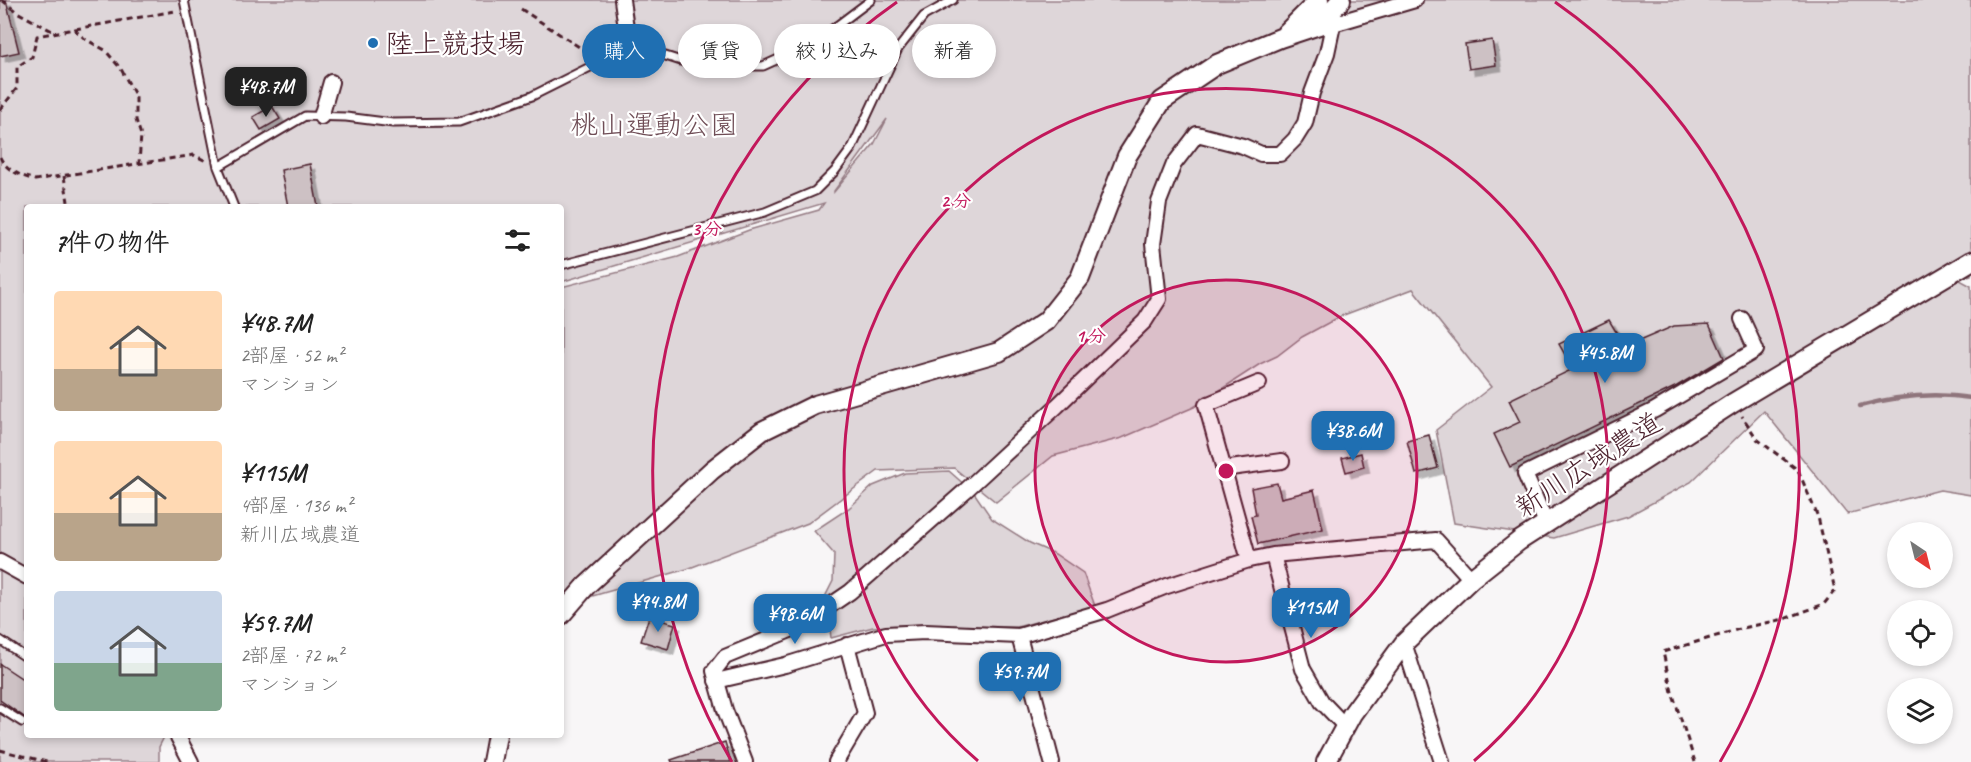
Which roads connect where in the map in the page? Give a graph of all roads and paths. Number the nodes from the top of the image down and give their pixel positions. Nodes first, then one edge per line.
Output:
1 (2, 0) edge
2 (183, 0) edge
3 (622, 0) edge
4 (871, 0) edge
5 (953, 0) edge
6 (1319, 0) edge
7 (1341, 0) edge
8 (1415, 0) edge
9 (185, 9) junction
10 (520, 9) dead end
11 (625, 24) edge
12 (1333, 24) junction
13 (74, 29) junction
14 (56, 33) junction
15 (1280, 38) junction
16 (582, 48) edge
17 (666, 56) edge
18 (582, 71) edge
19 (331, 82) dead end
20 (0, 110) edge
21 (321, 117) junction
22 (0, 157) edge
23 (139, 163) junction
24 (218, 166) junction
25 (64, 176) junction
26 (68, 202) dead end
27 (233, 204) edge
28 (1971, 261) edge
29 (564, 264) edge
30 (1742, 319) dead end
31 (1259, 383) dead end
32 (1732, 403) junction
33 (1282, 461) dead end
34 (1223, 469) junction
35 (1546, 523) junction
36 (1273, 555) junction
37 (1248, 560) junction
38 (0, 562) edge
39 (24, 574) edge
40 (1471, 579) junction
41 (564, 612) edge
42 (1018, 636) junction
43 (0, 640) edge
44 (1404, 643) junction
45 (847, 645) junction
46 (24, 656) edge
47 (716, 681) junction
48 (0, 708) edge
49 (22, 722) dead end
50 (1345, 726) junction
51 (179, 738) edge
52 (496, 738) edge
53 (0, 750) edge
54 (47, 762) edge
55 (191, 762) edge
56 (492, 762) edge
57 (745, 762) edge
58 (836, 762) edge
59 (1053, 762) edge
60 (1326, 762) edge
61 (1442, 762) edge
62 (1695, 762) edge

1 - 14 path
2 - 9 lane
3 - 11 street
4 - 17 lane
5 - 29 lane
6 - 15 street
7 - 15 street
8 - 12 street
9 - 13 path
9 - 24 lane
10 - 16 path
12 - 15 street
12 - 47 street
13 - 14 path
13 - 23 path
14 - 20 path
15 - 41 street
18 - 21 lane
19 - 21 street
21 - 24 lane
22 - 25 path
23 - 24 path
23 - 25 path
24 - 27 lane
25 - 26 path
28 - 32 street, 新川広域農道
30 - 35 street
31 - 34 street
32 - 35 street, 新川広域農道
32 - 62 path
33 - 34 street
34 - 37 street
35 - 40 street, 新川広域農道
36 - 37 street
36 - 40 street
36 - 50 street
37 - 42 street
38 - 39 street
40 - 44 street, 新川広域農道
42 - 45 street
42 - 59 street
43 - 46 lane
44 - 50 street, 新川広域農道
44 - 61 street
45 - 47 street
45 - 58 street
47 - 57 street
48 - 49 lane
50 - 60 street, 新川広域農道
51 - 55 street
52 - 56 street
53 - 54 path

